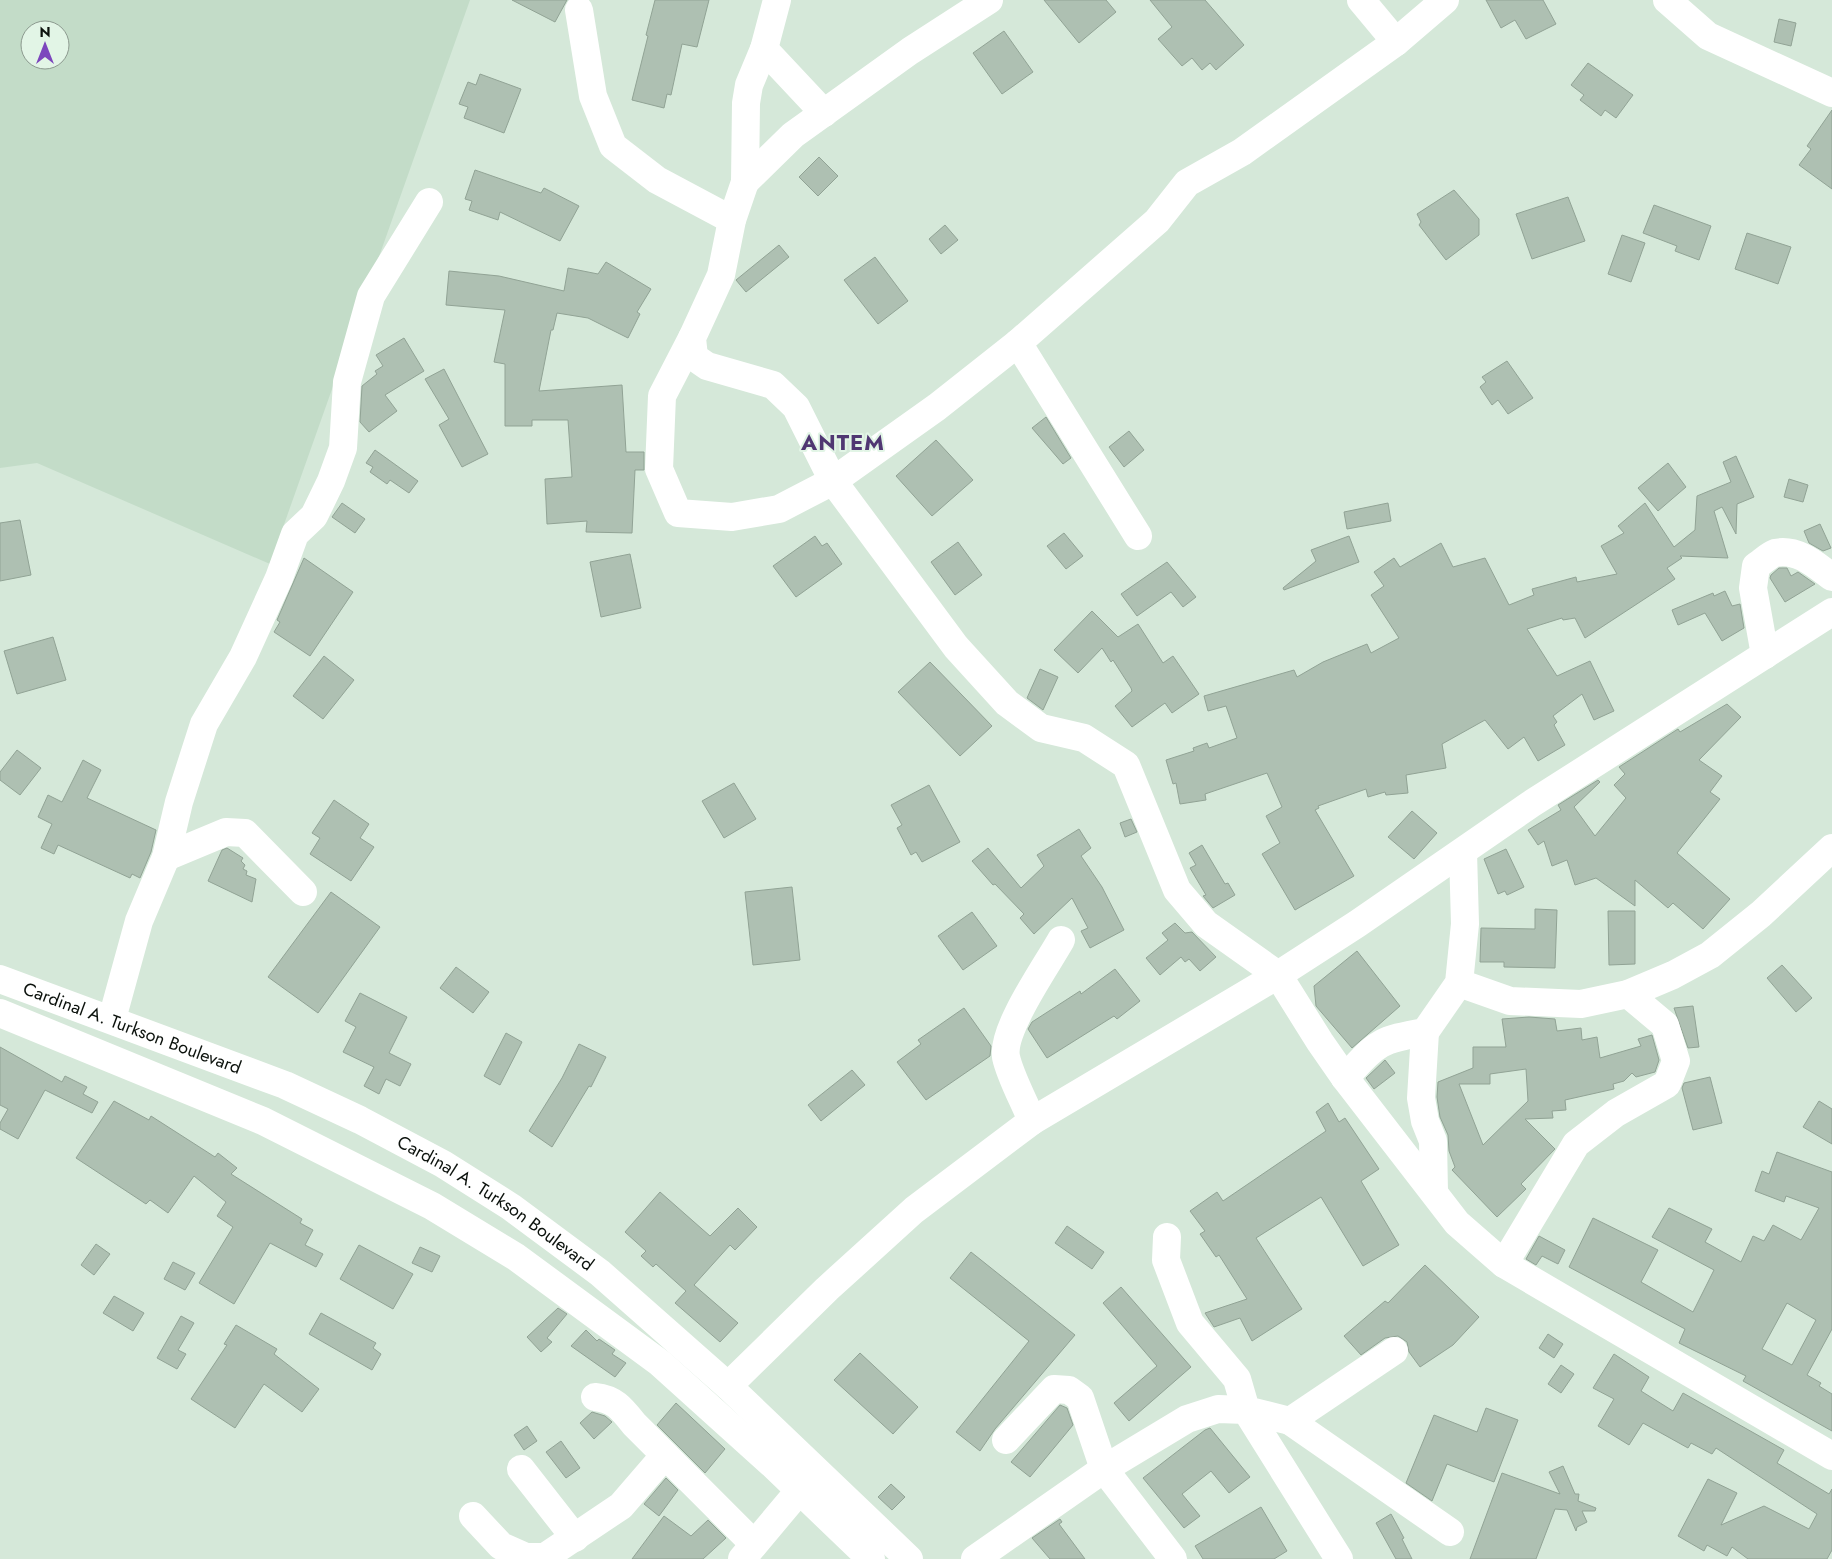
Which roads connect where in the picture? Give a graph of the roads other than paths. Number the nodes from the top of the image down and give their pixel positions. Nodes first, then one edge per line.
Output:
1 (777, 0) edge
2 (989, 0) edge
3 (1361, 0) edge
4 (1445, 0) edge
5 (1667, 0) edge
6 (578, 10) dead end
7 (1396, 42) junction
8 (764, 49) junction
9 (1832, 93) edge
10 (824, 113) junction
11 (745, 182) junction
12 (429, 202) dead end
13 (732, 220) junction
14 (692, 338) junction
15 (1018, 343) junction
16 (832, 480) junction
17 (1138, 536) dead end
18 (1832, 577) edge
19 (1832, 612) edge
20 (1765, 655) junction
21 (1832, 848) edge
22 (1463, 852) junction
23 (166, 857) junction
24 (303, 892) dead end
25 (1061, 940) dead end
26 (1278, 975) junction
27 (0, 979) edge
28 (1459, 983) junction
29 (1628, 994) junction
30 (0, 1013) edge
31 (112, 1019) junction
32 (1425, 1032) junction
33 (170, 1044) junction
34 (155, 1077) junction
35 (1345, 1078) junction
36 (1032, 1121) junction
37 (1434, 1192) junction
38 (1167, 1237) dead end
39 (1504, 1264) junction
40 (1394, 1351) dead end
41 (728, 1386) junction
42 (595, 1397) dead end
43 (1246, 1410) junction
44 (1290, 1421) junction
45 (1006, 1440) dead end
46 (664, 1455) junction
47 (1832, 1456) edge
48 (1104, 1469) junction
49 (521, 1470) dead end
50 (793, 1473) junction
51 (473, 1516) dead end
52 (1450, 1532) dead end
53 (575, 1538) junction
54 (748, 1551) edge
55 (871, 1559) edge
56 (909, 1559) edge
57 (975, 1559) edge
58 (1173, 1559) edge
59 (1339, 1559) edge

1 - 8 street
2 - 10 street
3 - 7 street
4 - 7 street
5 - 9 street
6 - 13 street
7 - 15 street
8 - 10 street
8 - 11 street
10 - 11 street
11 - 13 street
12 - 23 street
13 - 14 street
14 - 16 street
14 - 16 street
15 - 16 street
15 - 17 street
16 - 26 street
18 - 20 street
19 - 20 street
20 - 22 street
21 - 29 street
22 - 26 street
22 - 28 street
23 - 24 street
23 - 31 street
25 - 36 street
26 - 35 street
26 - 36 street
27 - 31 street, Cardinal A. Turkson Boulevard
28 - 29 street
28 - 32 street
29 - 39 street
30 - 34 street, Cardinal A. Turkson Boulevard
31 - 33 street, Cardinal A. Turkson Boulevard
32 - 35 street
32 - 37 street
33 - 34 street
33 - 41 street, Cardinal A. Turkson Boulevard
34 - 50 street, Cardinal A. Turkson Boulevard
35 - 37 street
36 - 41 street
37 - 39 street
38 - 43 street
39 - 47 street
40 - 44 street
41 - 50 street, Cardinal A. Turkson Boulevard
42 - 46 street
43 - 44 street
43 - 48 street
43 - 59 street
44 - 52 street
45 - 48 street
46 - 53 street
46 - 54 street
48 - 57 street
48 - 58 street
49 - 53 street
50 - 54 street
50 - 55 street, Cardinal A. Turkson Boulevard
50 - 56 street, Cardinal A. Turkson Boulevard
51 - 53 street

